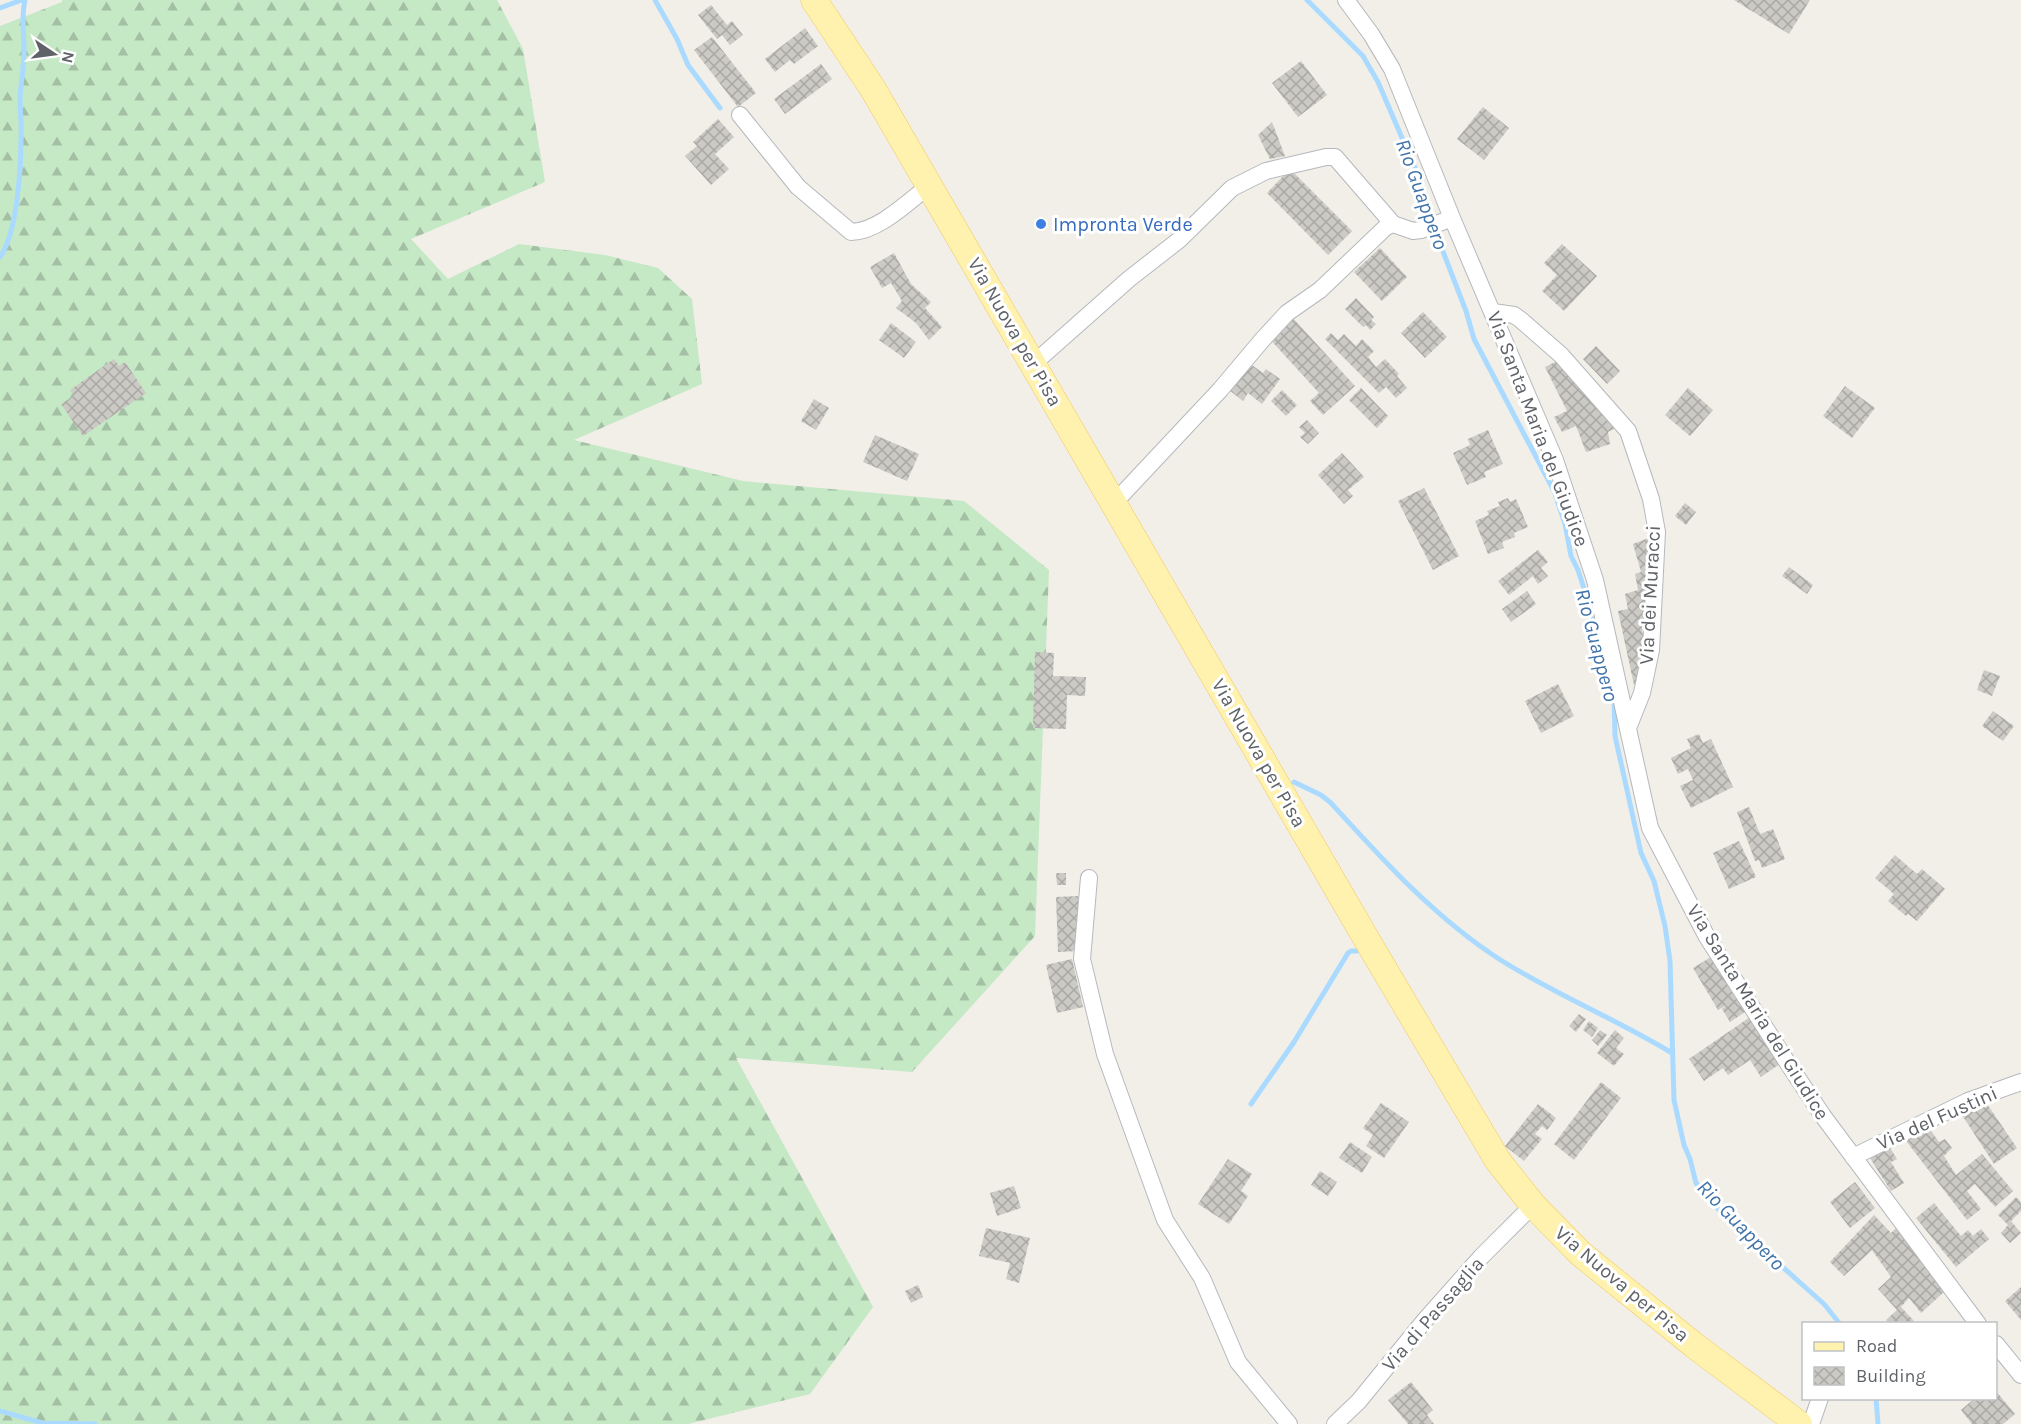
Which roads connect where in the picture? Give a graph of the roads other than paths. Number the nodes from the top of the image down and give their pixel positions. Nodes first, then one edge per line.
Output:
1 (814, 0) edge
2 (1346, 0) edge
3 (740, 115) dead end
4 (930, 185) junction
5 (1448, 220) junction
6 (1393, 224) junction
7 (1493, 312) junction
8 (1033, 364) junction
9 (1114, 503) junction
10 (1628, 728) junction
11 (1089, 878) dead end
12 (2021, 1082) edge
13 (1853, 1157) junction
14 (1533, 1205) junction
15 (1977, 1322) edge
16 (1997, 1346) edge
17 (2021, 1375) edge
18 (1820, 1400) edge
19 (1289, 1424) edge
20 (1335, 1424) edge
21 (1799, 1424) edge
22 (1811, 1424) edge

1 - 4 main road, Via Nuova per Pisa
2 - 5 street, Via Santa Maria del Giudice
3 - 4 street
4 - 8 main road, Via Nuova per Pisa
5 - 6 street
5 - 7 street, Via Santa Maria del Giudice
6 - 8 street
6 - 9 street
7 - 10 street, Via Santa Maria del Giudice
7 - 10 street, Via dei Muracci
8 - 9 main road, Via Nuova per Pisa
9 - 14 main road, Via Nuova per Pisa
10 - 13 street, Via Santa Maria del Giudice
11 - 19 street
12 - 13 street, Via del Fustini
13 - 15 street, Via Santa Maria del Giudice
14 - 20 street, Via di Passaglia
14 - 21 main road, Via Nuova per Pisa
16 - 17 street
18 - 22 street

